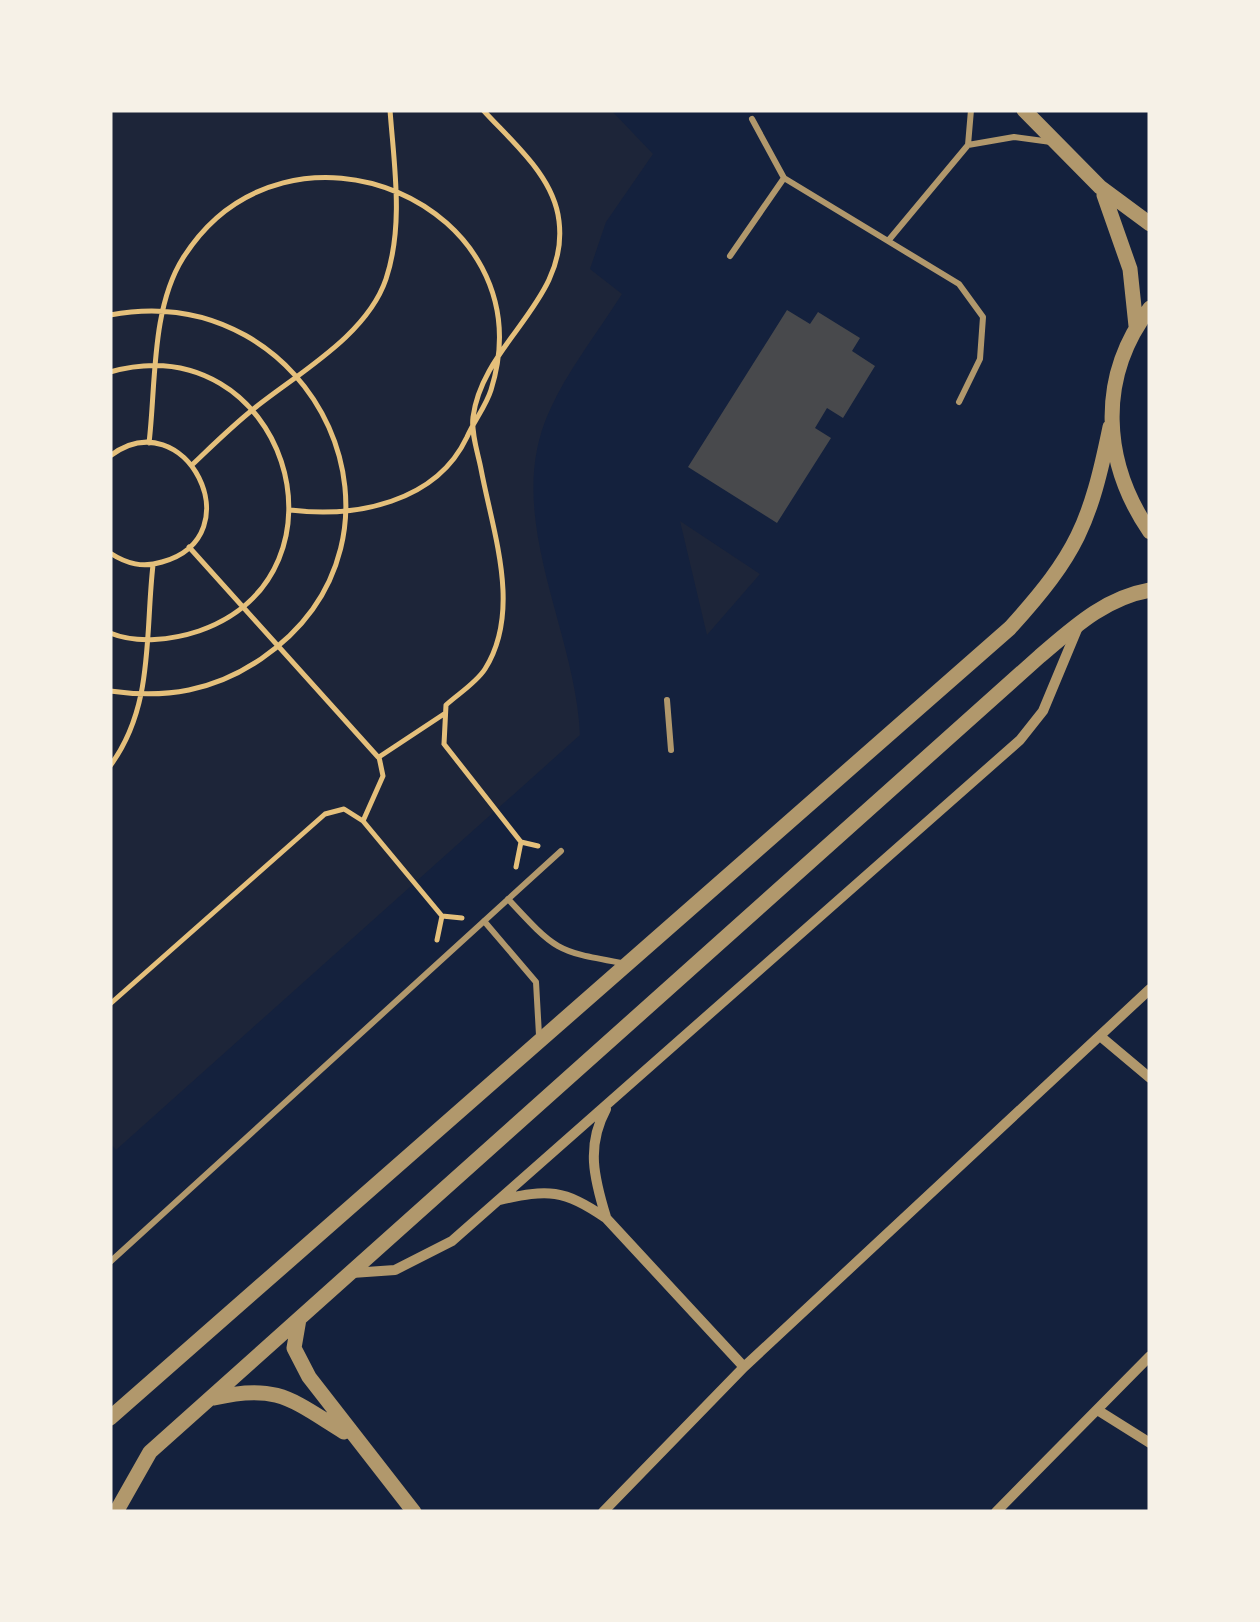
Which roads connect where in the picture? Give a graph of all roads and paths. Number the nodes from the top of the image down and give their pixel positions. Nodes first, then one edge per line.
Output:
1 (390, 110) edge
2 (483, 110) edge
3 (971, 110) edge
4 (1024, 110) edge
5 (752, 119) dead end
6 (1056, 143) junction
7 (968, 145) junction
8 (784, 178) junction
9 (1100, 187) junction
10 (396, 189) junction
11 (1150, 224) edge
12 (888, 241) junction
13 (730, 256) dead end
14 (1150, 308) edge
15 (164, 310) junction
16 (110, 314) edge
17 (1136, 326) junction
18 (498, 357) junction
19 (158, 366) junction
20 (110, 372) edge
21 (299, 375) junction
22 (959, 402) dead end
23 (253, 409) junction
24 (472, 425) junction
25 (1110, 427) junction
26 (149, 444) junction
27 (110, 456) edge
28 (192, 464) junction
29 (290, 510) junction
30 (346, 514) junction
31 (1150, 532) edge
32 (189, 548) junction
33 (110, 553) edge
34 (152, 565) junction
35 (1150, 590) edge
36 (240, 607) junction
37 (1080, 622) junction
38 (110, 633) edge
39 (145, 640) junction
40 (278, 648) junction
41 (110, 691) edge
42 (143, 696) junction
43 (667, 700) dead end
44 (444, 744) junction
45 (671, 750) dead end
46 (378, 757) junction
47 (110, 766) edge
48 (364, 821) junction
49 (521, 842) dead end
50 (561, 851) dead end
51 (508, 899) junction
52 (442, 916) dead end
53 (484, 921) junction
54 (628, 964) junction
55 (1150, 990) edge
56 (110, 1004) edge
57 (1100, 1036) junction
58 (540, 1041) junction
59 (1150, 1078) edge
60 (611, 1101) junction
61 (498, 1201) junction
62 (606, 1218) junction
63 (110, 1262) edge
64 (351, 1273) junction
65 (299, 1319) junction
66 (1150, 1356) edge
67 (744, 1367) junction
68 (209, 1400) junction
69 (1099, 1411) junction
70 (110, 1418) edge
71 (352, 1437) junction
72 (1150, 1442) edge
73 (116, 1512) edge
74 (414, 1512) edge
75 (603, 1512) edge
76 (996, 1512) edge

1 - 10 path
2 - 18 path
3 - 7 lane
4 - 6 street
5 - 8 lane
6 - 7 lane
6 - 9 street
7 - 12 lane
8 - 12 lane
8 - 13 lane
9 - 11 street
9 - 17 street
10 - 15 path
10 - 18 path
10 - 21 path
12 - 22 lane
14 - 17 street
15 - 16 path
15 - 19 path
15 - 21 path
17 - 25 street
18 - 24 path
18 - 24 path
19 - 20 path
19 - 23 path
19 - 26 path
21 - 23 path
21 - 30 path
23 - 28 path
23 - 29 path
24 - 30 path
24 - 44 path
25 - 31 street
25 - 54 street
26 - 27 path
26 - 28 path
28 - 32 path
29 - 30 path
29 - 36 path
30 - 40 path
32 - 34 path
32 - 36 path
33 - 34 path
34 - 39 path
35 - 37 street
36 - 39 path
36 - 40 path
37 - 60 street
37 - 64 street
38 - 39 path
39 - 42 path
40 - 42 path
40 - 46 path
41 - 42 path
42 - 47 path
43 - 45 lane
44 - 46 path
44 - 49 path
46 - 48 path
48 - 52 path
48 - 56 path
50 - 51 lane
51 - 53 lane
51 - 54 lane
53 - 58 lane
53 - 63 lane
54 - 58 street
55 - 57 street
57 - 59 street
57 - 67 street
58 - 70 street
60 - 61 street
60 - 62 street
61 - 62 street
61 - 64 street
62 - 67 street
64 - 65 street
65 - 68 street
65 - 71 street
66 - 69 street
67 - 75 street
68 - 71 street
68 - 73 street
69 - 72 street
69 - 76 street
71 - 74 street

